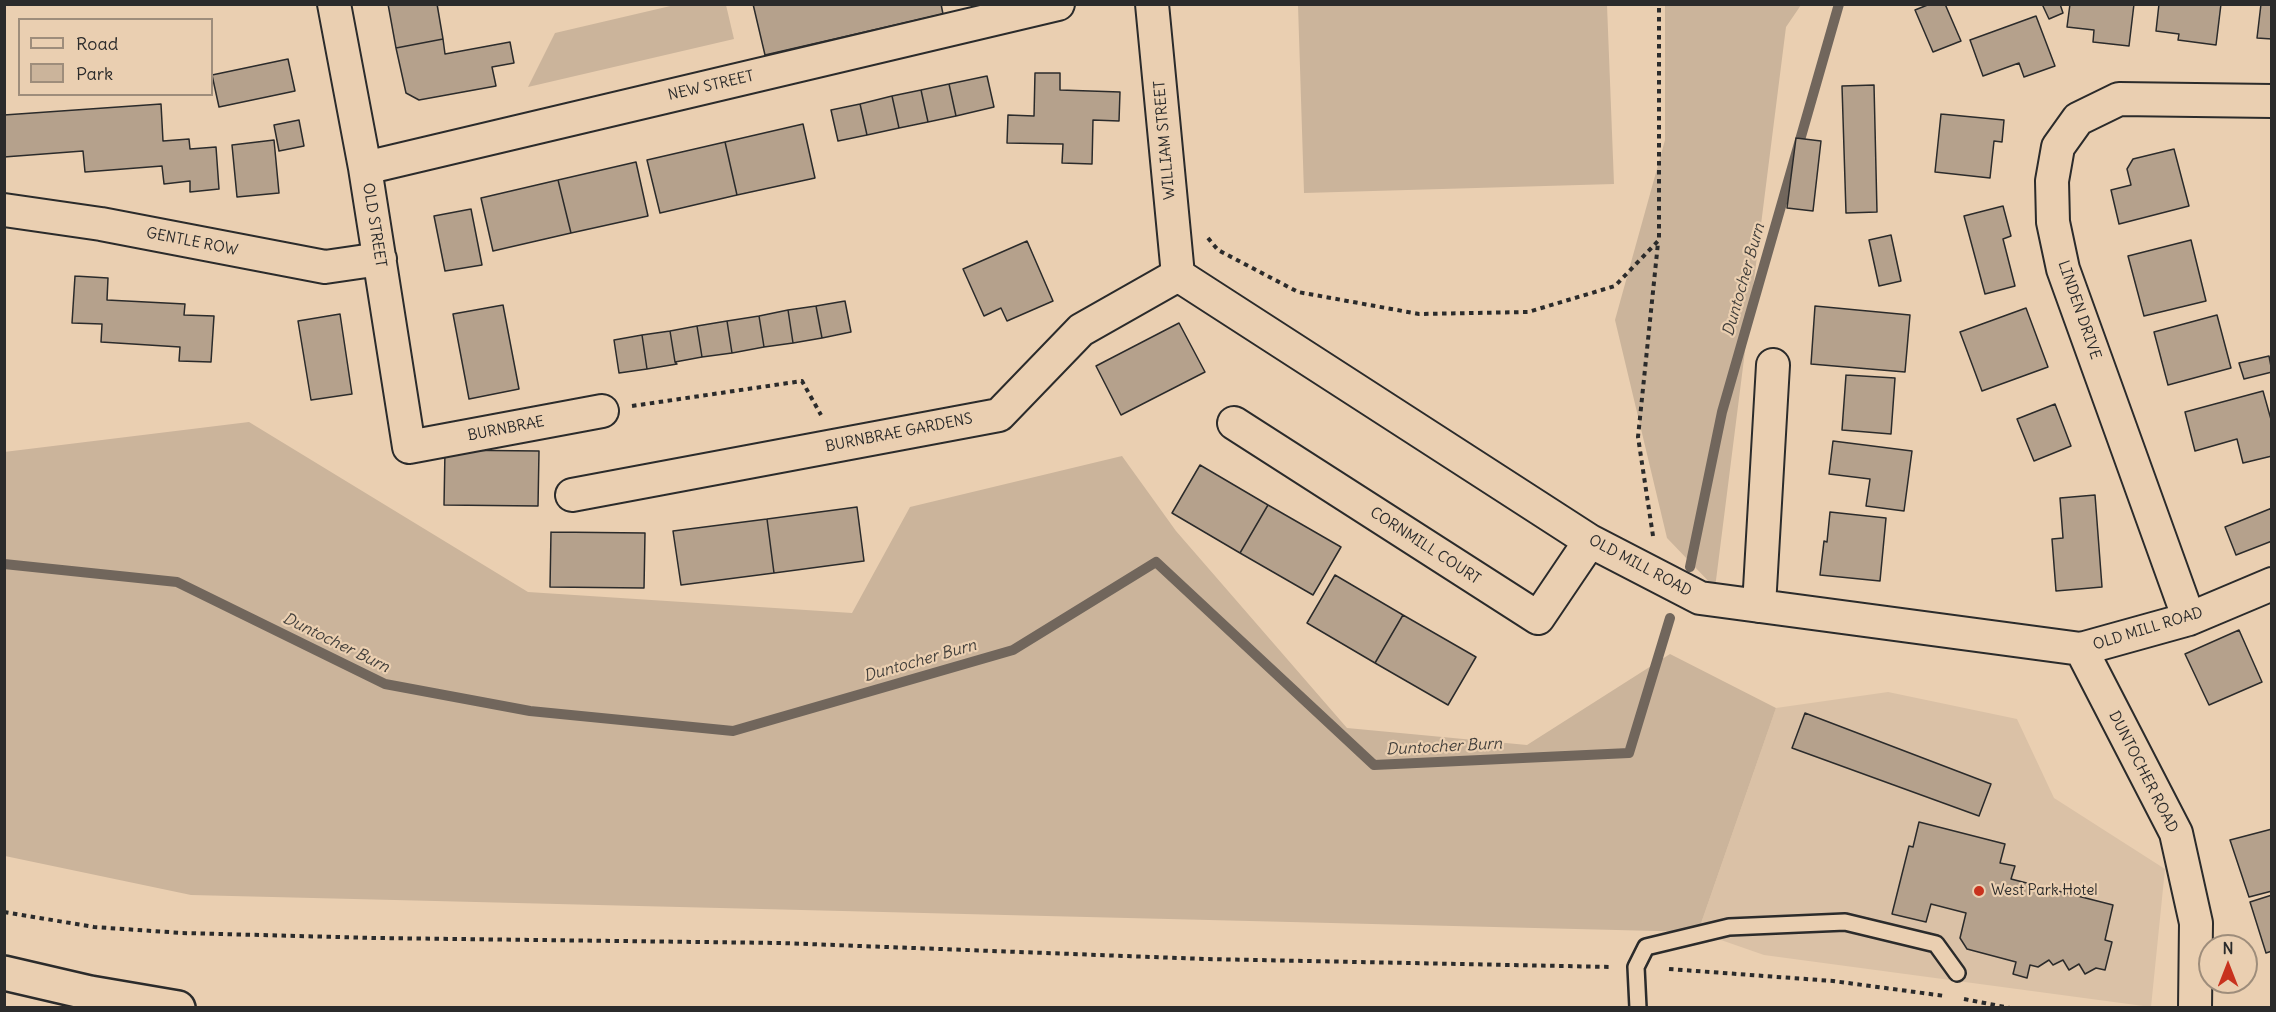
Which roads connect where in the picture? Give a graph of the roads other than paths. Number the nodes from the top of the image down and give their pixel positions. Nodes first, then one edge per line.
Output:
1 (334, 4) edge
2 (1058, 4) edge
3 (1152, 4) edge
4 (2271, 101) edge
5 (365, 168) junction
6 (4, 210) edge
7 (380, 260) junction
8 (1178, 275) junction
9 (1773, 365) dead end
10 (602, 411) road end
11 (1234, 423) dead end
12 (409, 447) joint
13 (572, 495) dead end
14 (1590, 541) junction
15 (2271, 584) edge
16 (1759, 606) junction
17 (2189, 620) junction
18 (2081, 650) junction
19 (4, 973) edge
20 (1957, 973) dead end
21 (178, 1008) edge
22 (1638, 1008) edge
23 (2195, 1008) edge

1 - 5 street, OLD STREET
2 - 5 street, NEW STREET
3 - 8 street, WILLIAM STREET
4 - 17 street, LINDEN DRIVE
5 - 7 street, OLD STREET
6 - 7 street, GENTLE ROW
7 - 12 street, OLD STREET
8 - 13 street, BURNBRAE GARDENS
8 - 14 street, OLD MILL ROAD
9 - 16 street
10 - 12 street, BURNBRAE
11 - 14 street, CORNMILL COURT
14 - 16 street, OLD MILL ROAD
15 - 17 street, OLD MILL ROAD
16 - 18 street, OLD MILL ROAD
17 - 18 street, OLD MILL ROAD
18 - 23 street, DUNTOCHER ROAD
19 - 21 main road
20 - 22 lane

